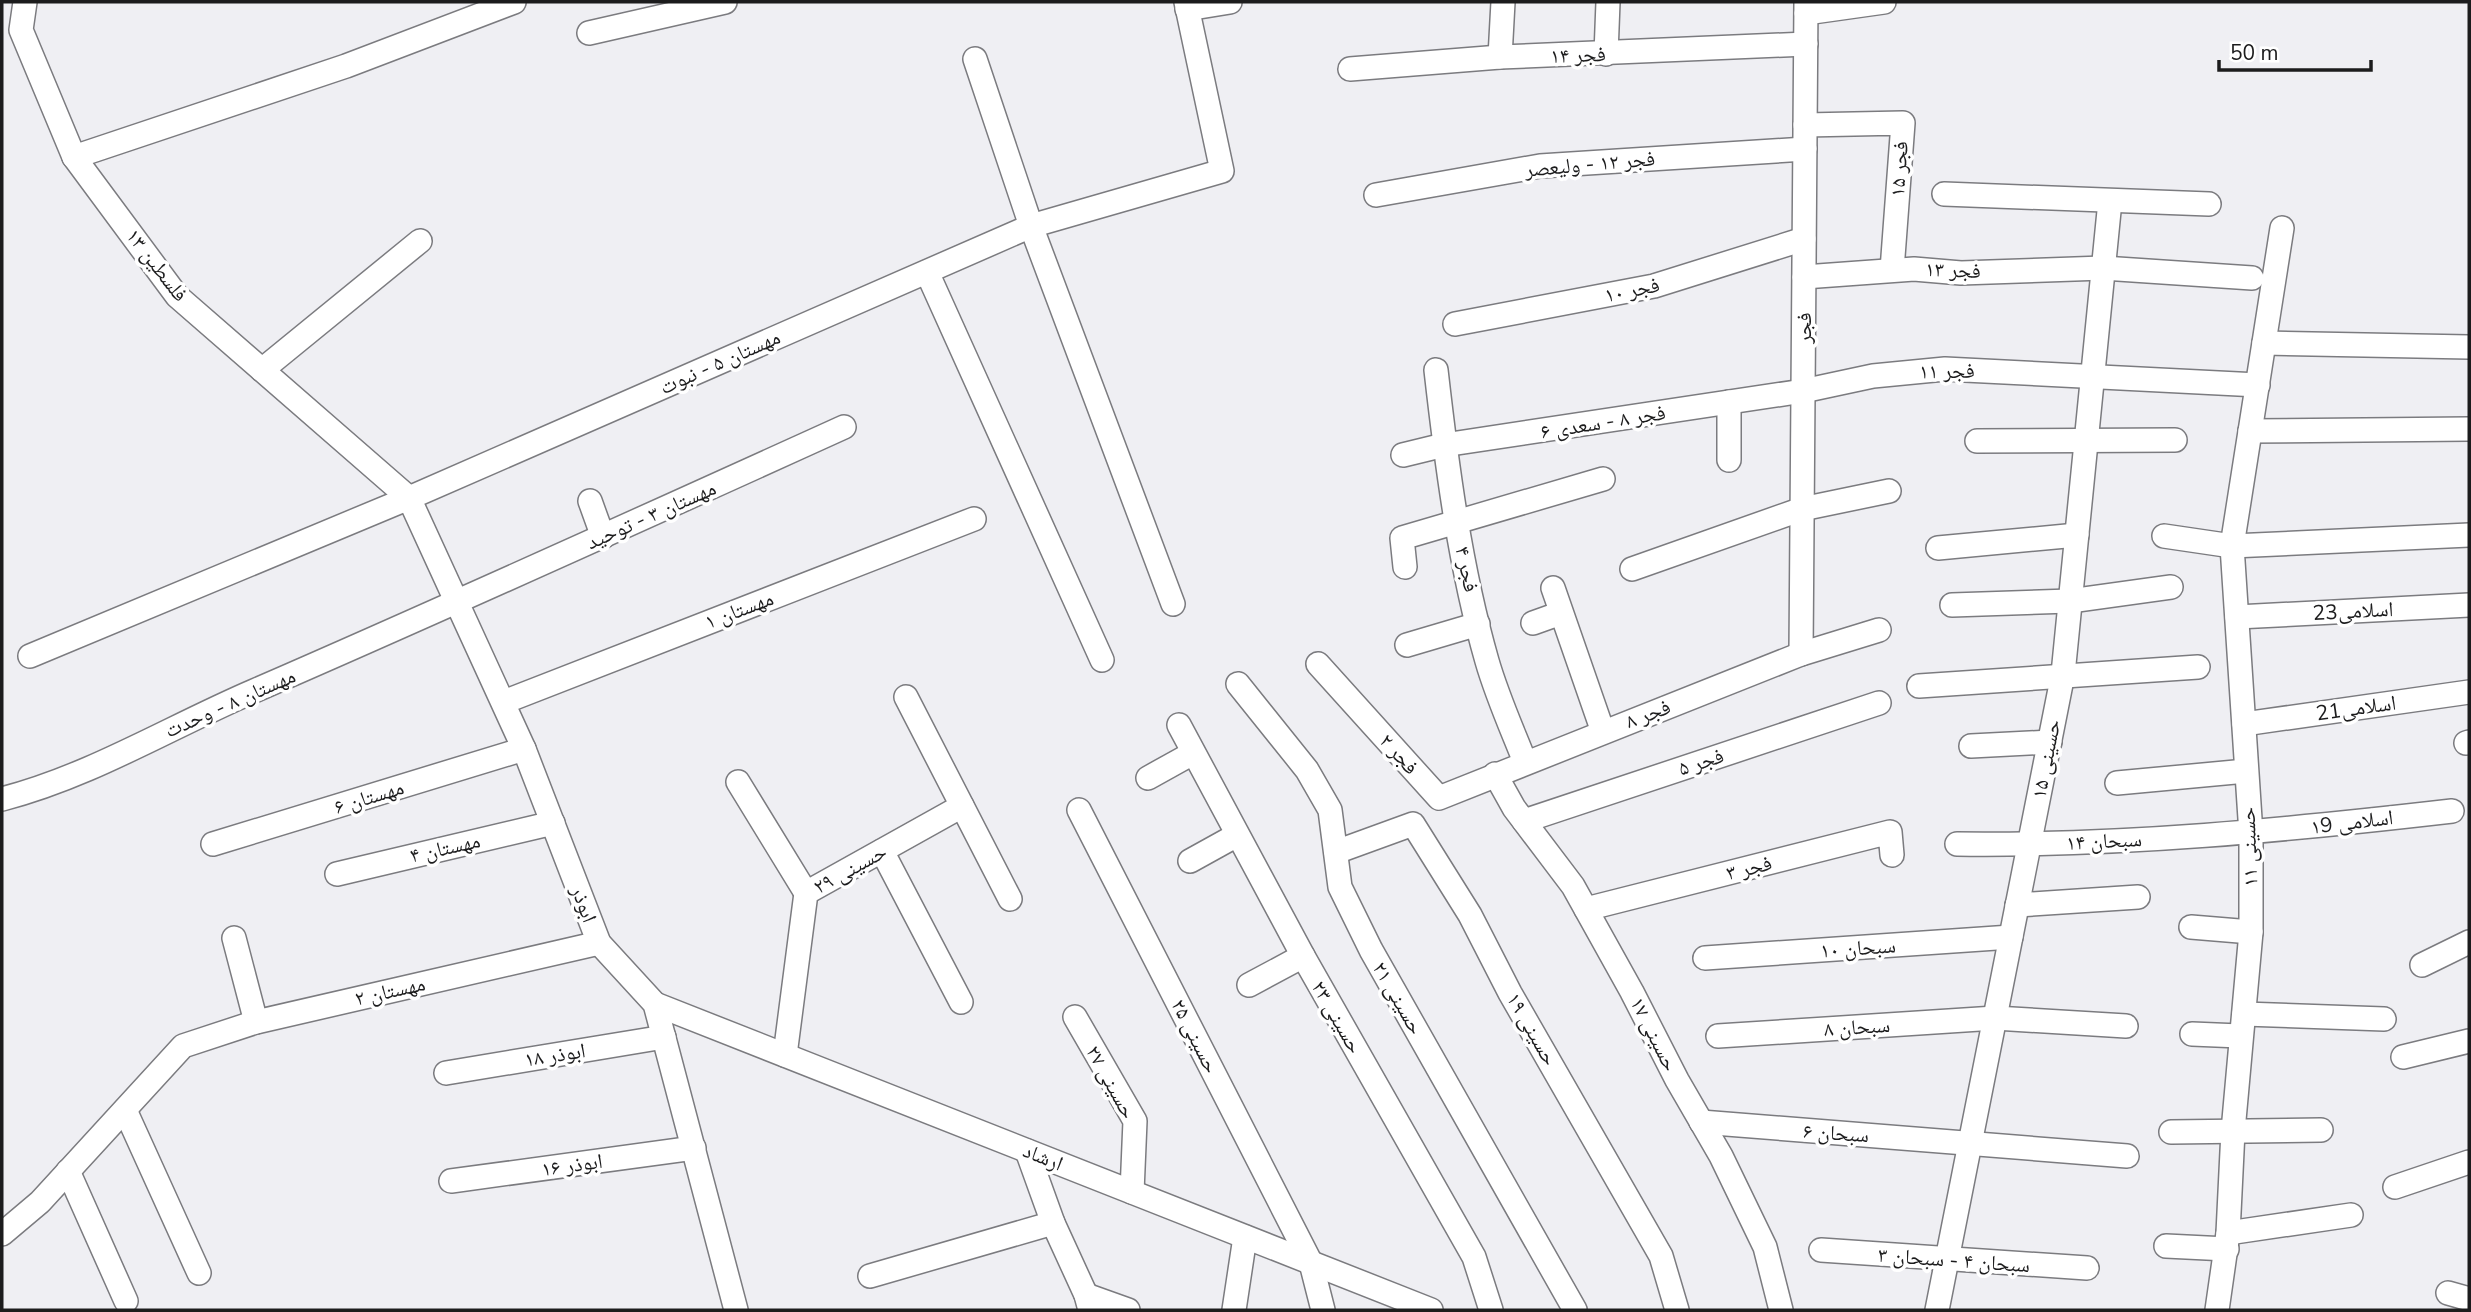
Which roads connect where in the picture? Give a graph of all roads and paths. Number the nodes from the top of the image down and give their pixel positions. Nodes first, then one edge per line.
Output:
1 (25, 2) edge
2 (514, 2) edge
3 (725, 2) edge
4 (1230, 2) edge
5 (1503, 2) edge
6 (1608, 2) edge
7 (1884, 2) edge
8 (1186, 5) edge
9 (1806, 7) edge
10 (589, 33) dead end
11 (1806, 44) junction
12 (1606, 54) junction
13 (1500, 57) junction
14 (975, 58) dead end
15 (1350, 69) dead end
16 (1805, 125) junction
17 (1805, 149) junction
18 (74, 157) junction
19 (1944, 194) dead end
20 (1376, 195) dead end
21 (2110, 201) junction
22 (2209, 204) dead end
23 (1031, 226) junction
24 (2282, 228) dead end
25 (1804, 239) junction
26 (420, 242) dead end
27 (2103, 268) junction
28 (1892, 270) junction
29 (927, 272) junction
30 (1804, 278) junction
31 (2252, 278) dead end
32 (1455, 324) dead end
33 (2264, 343) junction
34 (2469, 348) edge
35 (262, 370) junction
36 (1436, 370) dead end
37 (2092, 376) junction
38 (2258, 385) junction
39 (1803, 391) junction
40 (1729, 402) junction
41 (844, 427) dead end
42 (2469, 429) edge
43 (2250, 430) junction
44 (2086, 439) junction
45 (2175, 440) dead end
46 (1977, 441) dead end
47 (1444, 445) junction
48 (1403, 455) dead end
49 (1729, 460) dead end
50 (1603, 479) dead end
51 (1889, 491) dead end
52 (410, 498) junction
53 (590, 500) dead end
54 (1802, 509) junction
55 (974, 519) dead end
56 (1457, 519) junction
57 (2077, 535) junction
58 (2469, 535) edge
59 (2164, 536) dead end
60 (603, 537) junction
61 (2232, 547) junction
62 (1938, 548) dead end
63 (1405, 567) dead end
64 (1632, 569) dead end
65 (2171, 587) dead end
66 (1553, 588) dead end
67 (2070, 601) junction
68 (457, 603) junction
69 (1173, 604) dead end
70 (1952, 605) dead end
71 (2469, 605) edge
72 (1561, 612) junction
73 (2237, 617) junction
74 (1533, 623) dead end
75 (1478, 624) junction
76 (1879, 630) dead end
77 (1407, 645) dead end
78 (1801, 654) junction
79 (30, 656) dead end
80 (1102, 660) dead end
81 (1318, 664) dead end
82 (2198, 667) dead end
83 (2063, 674) junction
84 (1238, 684) dead end
85 (1919, 686) dead end
86 (2469, 692) edge
87 (906, 697) dead end
88 (504, 702) junction
89 (1879, 703) dead end
90 (2244, 724) junction
91 (1179, 725) dead end
92 (1603, 732) junction
93 (2050, 742) junction
94 (1970, 746) dead end
95 (524, 749) junction
96 (1193, 753) junction
97 (1525, 762) junction
98 (2246, 771) junction
99 (1495, 774) junction
100 (1148, 778) dead end
101 (738, 782) dead end
102 (2117, 783) dead end
103 (2, 799) edge
104 (962, 806) junction
105 (1079, 810) dead end
106 (2452, 811) dead end
107 (1524, 821) junction
108 (553, 822) junction
109 (2251, 834) junction
110 (1237, 835) junction
111 (213, 844) dead end
112 (1957, 844) dead end
113 (2029, 845) junction
114 (882, 851) junction
115 (1336, 852) junction
116 (1892, 855) dead end
117 (1190, 861) dead end
118 (337, 874) dead end
119 (806, 893) junction
120 (2138, 897) dead end
121 (1010, 899) dead end
122 (2017, 905) junction
123 (1586, 909) junction
124 (2192, 927) dead end
125 (2251, 932) junction
126 (2011, 937) junction
127 (233, 938) dead end
128 (2469, 942) edge
129 (600, 943) junction
130 (1303, 956) junction
131 (1705, 958) dead end
132 (2422, 965) dead end
133 (1249, 985) dead end
134 (961, 1002) dead end
135 (655, 1004) junction
136 (1075, 1017) dead end
137 (1995, 1018) junction
138 (2384, 1019) dead end
139 (256, 1022) junction
140 (2242, 1025) junction
141 (2126, 1026) dead end
142 (2192, 1034) dead end
143 (1718, 1036) dead end
144 (664, 1037) junction
145 (2469, 1041) edge
146 (785, 1055) junction
147 (2403, 1057) dead end
148 (446, 1073) dead end
149 (125, 1110) junction
150 (1702, 1122) junction
151 (2321, 1130) dead end
152 (2233, 1131) junction
153 (2171, 1132) dead end
154 (1970, 1143) junction
155 (694, 1148) junction
156 (1027, 1151) junction
157 (2127, 1156) dead end
158 (2469, 1162) edge
159 (68, 1171) junction
160 (451, 1181) dead end
161 (2395, 1188) dead end
162 (1132, 1192) junction
163 (2351, 1215) dead end
164 (1053, 1223) junction
165 (2, 1234) edge
166 (1245, 1237) junction
167 (2227, 1241) junction
168 (2165, 1246) dead end
169 (1821, 1250) dead end
170 (1947, 1260) junction
171 (1311, 1263) junction
172 (2087, 1268) dead end
173 (199, 1273) dead end
174 (870, 1276) dead end
175 (126, 1301) dead end
176 (1088, 1303) edge
177 (736, 1310) edge
178 (1128, 1310) edge
179 (1234, 1310) edge
180 (1323, 1310) edge
181 (1431, 1310) edge
182 (1491, 1310) edge
183 (1575, 1310) edge
184 (1677, 1310) edge
185 (1782, 1310) edge
186 (1937, 1310) edge
187 (2217, 1310) edge

1 - 18 street, فلسطین ۱۳
2 - 18 street
3 - 10 street
4 - 8 street
5 - 13 street
6 - 12 street
7 - 9 street
8 - 23 street, مهستان ۵ - نبوت
9 - 11 street, فجر
11 - 12 street, فجر ۱۴
11 - 16 street, فجر
12 - 13 street, فجر ۱۴
13 - 15 street, فجر ۱۴
14 - 23 street
16 - 17 street, فجر
16 - 28 street, فجر ۱۵
17 - 20 street, فجر ۱۲ - ولیعصر
17 - 25 street, فجر
18 - 35 street, فلسطین ۱۳
19 - 21 street
21 - 22 street
21 - 27 street, حسینی ۱۵
23 - 29 street, مهستان ۵ - نبوت
23 - 69 street
24 - 33 street, حسینی ۱۱
25 - 30 street, فجر
25 - 32 street, فجر ۱۰
26 - 35 street
27 - 28 street, فجر ۱۳
27 - 31 street, فجر ۱۳
27 - 37 street, حسینی ۱۵
28 - 30 street, فجر ۱۳
29 - 52 street, مهستان ۵ - نبوت
29 - 80 street
30 - 39 street, فجر
33 - 34 street
33 - 38 street, حسینی ۱۱
35 - 52 street, فلسطین ۱۳
36 - 47 street, فجر ۴
37 - 38 street, فجر ۱۱
37 - 39 street, فجر ۱۱
37 - 44 street, حسینی ۱۵
38 - 43 street, حسینی ۱۱
39 - 40 street, فجر ۸ - سعدی ۶
39 - 54 street, فجر
40 - 47 street, فجر ۸ - سعدی ۶
40 - 49 street
41 - 60 street, مهستان ۳ - توحید
42 - 43 street
43 - 61 street, حسینی ۱۱
44 - 45 street
44 - 46 street
44 - 57 street, حسینی ۱۵
47 - 48 street, فجر ۸ - سعدی ۶
47 - 56 street, فجر ۴
50 - 56 street
51 - 54 street
52 - 68 street, ابوذر
52 - 79 street, مهستان ۵ - نبوت
53 - 60 street
54 - 64 street
54 - 78 street, فجر
55 - 88 street, مهستان ۱
56 - 63 street
56 - 75 street, فجر ۴
57 - 62 street
57 - 67 street, حسینی ۱۵
58 - 61 street
59 - 61 street
60 - 68 street, مهستان ۳ - توحید
61 - 73 street, حسینی ۱۱
65 - 67 street
66 - 72 street
67 - 70 street
67 - 83 street, حسینی ۱۵
68 - 88 street, ابوذر
68 - 103 street, مهستان ۸ - وحدت
71 - 73 street, اسلامی23
72 - 74 street
72 - 92 street
73 - 90 street, حسینی ۱۱
75 - 77 street
75 - 97 street, فجر ۴
76 - 78 street, فجر ۸
78 - 92 street, فجر ۸
81 - 99 street, فجر ۲
82 - 83 street
83 - 85 street
83 - 93 street, حسینی ۱۵
84 - 115 street, حسینی ۲۱
86 - 90 street, اسلامی21
87 - 104 street
88 - 95 street, ابوذر
89 - 107 street, فجر ۵
90 - 98 street, حسینی ۱۱
91 - 96 street, حسینی ۲۳
92 - 97 street, فجر ۸
93 - 94 street
93 - 113 street, حسینی ۱۵
95 - 108 street, ابوذر
95 - 111 street, مهستان ۶
96 - 100 street
96 - 110 street, حسینی ۲۳
97 - 99 street, فجر ۸
98 - 102 street
98 - 109 street, حسینی ۱۱
99 - 107 street, حسینی ۱۷
101 - 119 street
104 - 114 street, حسینی ۲۹
104 - 121 street
105 - 171 street, حسینی ۲۵
106 - 109 street, اسلامی ۱9
107 - 123 street, حسینی ۱۷
108 - 118 street, مهستان ۴
108 - 129 street, ابوذر
109 - 113 street, سبحان ۱۴
109 - 125 street, حسینی ۱۱
110 - 117 street
110 - 130 street, حسینی ۲۳
112 - 113 street, سبحان ۱۴
113 - 122 street, حسینی ۱۵
114 - 119 street, حسینی ۲۹
114 - 134 street
115 - 183 street, حسینی ۲۱
115 - 184 street, حسینی ۱۹
116 - 123 street, فجر ۳
119 - 146 street, حسینی ۲۹
120 - 122 street
122 - 126 street, حسینی ۱۵
123 - 150 street, حسینی ۱۷
124 - 125 street
125 - 140 street, حسینی ۱۱
126 - 131 street, سبحان ۱۰
126 - 137 street, حسینی ۱۵
127 - 139 street
128 - 132 street
129 - 135 street, ابوذر
129 - 139 street, مهستان ۲
130 - 133 street
130 - 182 street, حسینی ۲۳
135 - 144 street, ابوذر
135 - 146 street, ارشاد
136 - 162 street, حسینی ۲۷
137 - 141 street, سبحان ۸
137 - 143 street, سبحان ۸
137 - 154 street, حسینی ۱۵
138 - 140 street
139 - 149 street, مهستان ۲
140 - 142 street
140 - 152 street, حسینی ۱۱
144 - 148 street, ابوذر ۱۸
144 - 155 street, ابوذر
145 - 147 street
146 - 156 street, ارشاد
149 - 159 street
149 - 173 street
150 - 154 street, سبحان ۶
150 - 185 street, حسینی ۱۷
151 - 152 street
152 - 153 street
152 - 167 street, حسینی ۱۱
154 - 157 street, سبحان ۶
154 - 170 street, حسینی ۱۵
155 - 160 street, ابوذر ۱۶
155 - 177 street, ابوذر
156 - 162 street, ارشاد
156 - 164 street
158 - 161 street
159 - 165 street
159 - 175 street
162 - 166 street, ارشاد
163 - 167 street
164 - 174 street
164 - 176 street
166 - 171 street, ارشاد
166 - 179 street
167 - 168 street
167 - 187 street, حسینی ۱۱
169 - 170 street, سبحان ۴ - سبحان ۳
170 - 172 street, سبحان ۴ - سبحان ۳
170 - 186 street, حسینی ۱۵
171 - 180 street, حسینی ۲۵
171 - 181 street, ارشاد
176 - 178 street

